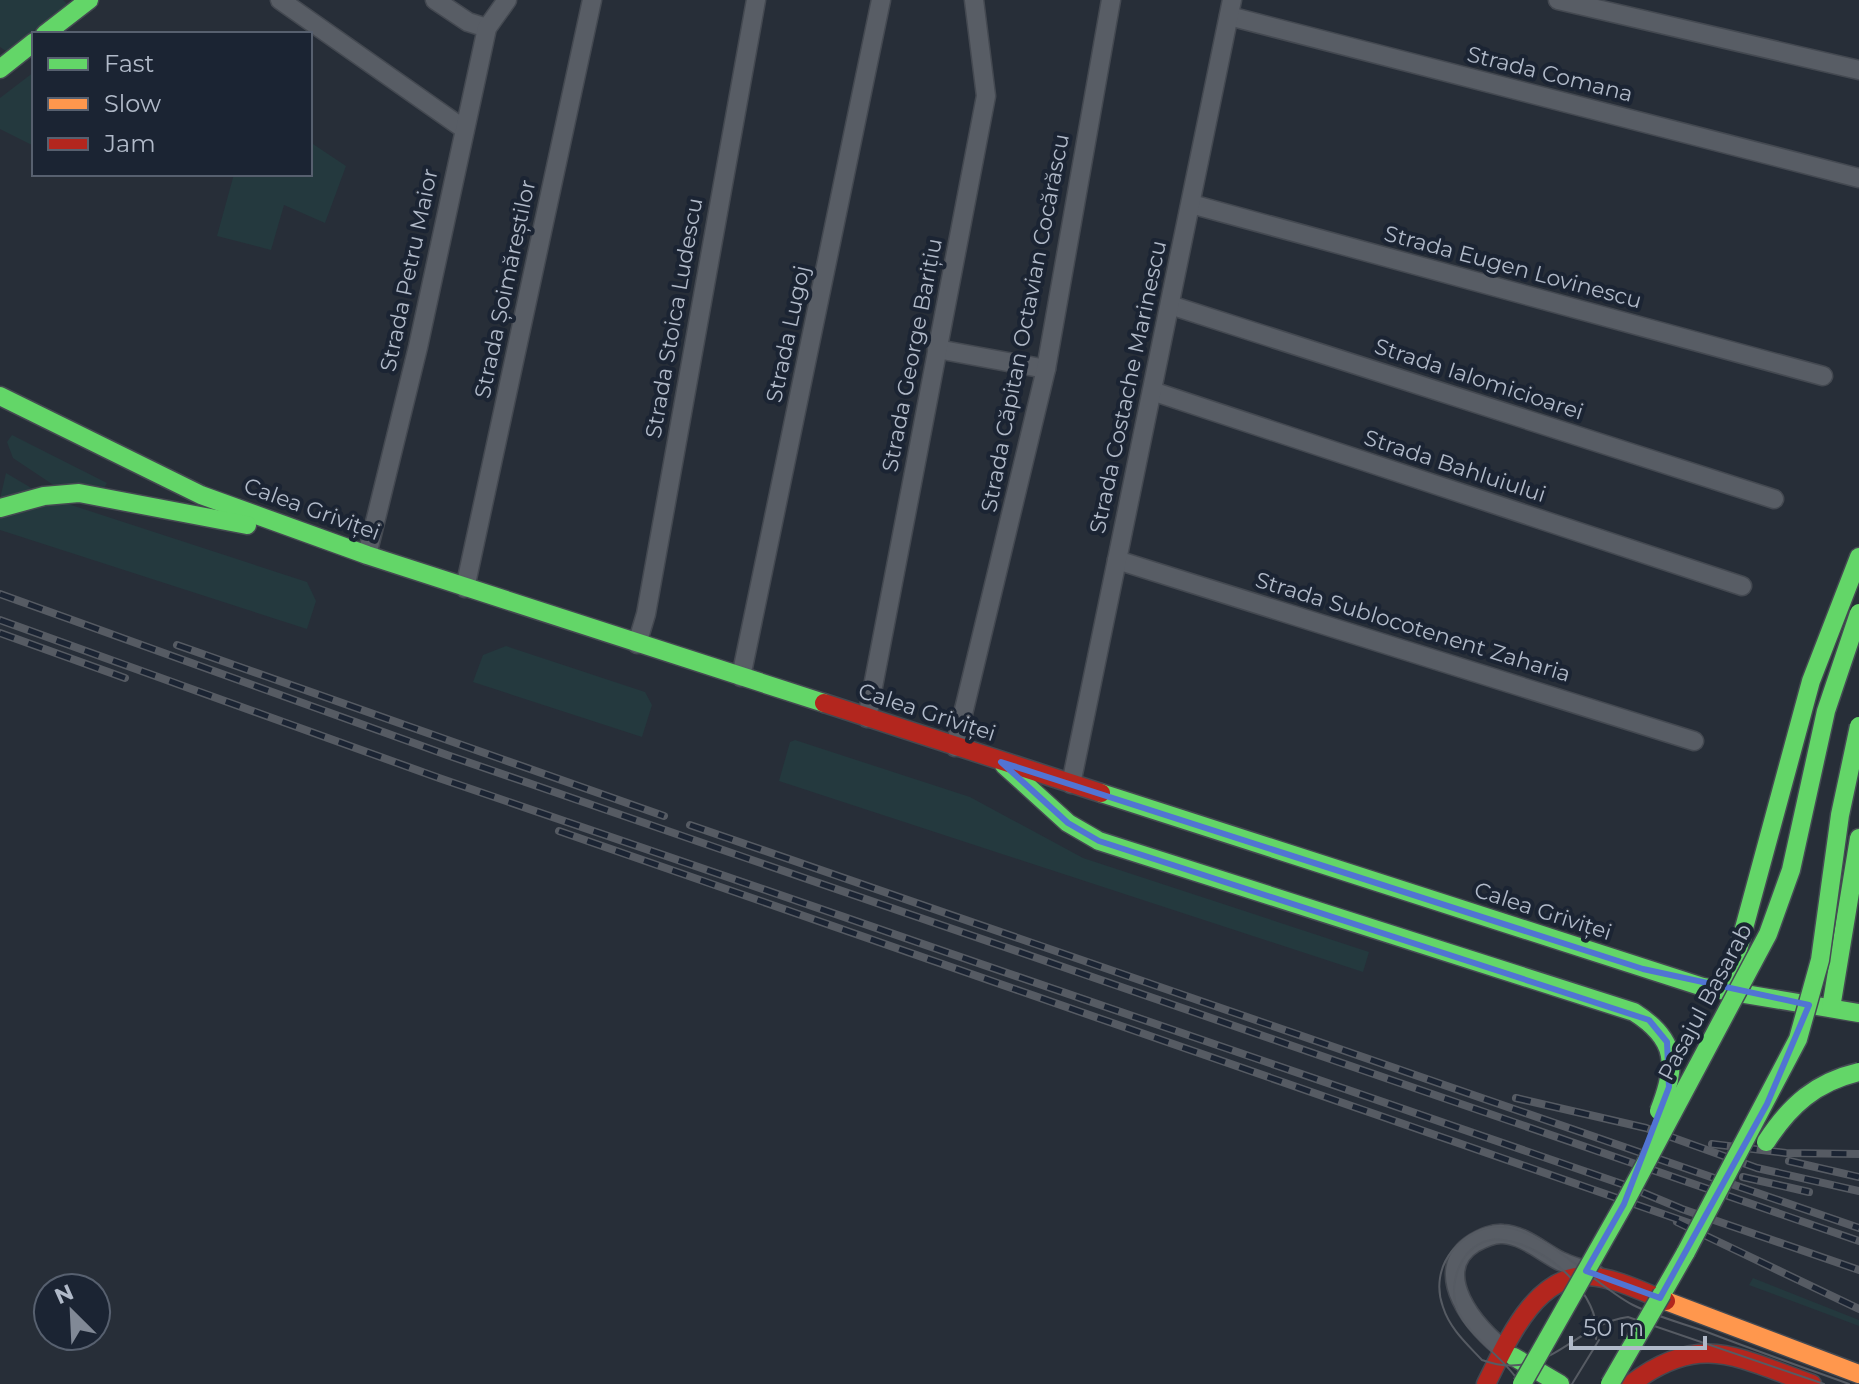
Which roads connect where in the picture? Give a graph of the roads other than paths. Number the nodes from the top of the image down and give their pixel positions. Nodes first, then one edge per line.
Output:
1 (89, 0) edge
2 (280, 0) edge
3 (435, 0) edge
4 (507, 0) edge
5 (592, 0) edge
6 (756, 0) edge
7 (881, 0) edge
8 (974, 0) edge
9 (1111, 0) edge
10 (1558, 0) edge
11 (1231, 8) edge
12 (487, 28) junction
13 (48, 32) edge
14 (32, 44) edge
15 (0, 69) edge
16 (1859, 70) edge
17 (464, 129) junction
18 (1859, 178) edge
19 (1191, 204) junction
20 (1170, 305) junction
21 (937, 349) junction
22 (1046, 369) junction
23 (1823, 376) dead end
24 (1152, 391) junction
25 (0, 396) edge
26 (1774, 499) dead end
27 (0, 508) edge
28 (315, 537) junction
29 (367, 555) junction
30 (1859, 557) edge
31 (1117, 560) junction
32 (1742, 586) dead end
33 (465, 588) junction
34 (1859, 613) edge
35 (637, 644) junction
36 (741, 677) junction
37 (867, 718) junction
38 (1859, 726) edge
39 (1694, 741) dead end
40 (955, 747) junction
41 (1001, 762) junction
42 (1071, 784) junction
43 (1859, 838) edge
44 (1727, 991) junction
45 (1831, 1008) junction
46 (1859, 1013) edge
47 (1859, 1072) edge
48 (1624, 1204) junction
49 (1686, 1252) junction
50 (1609, 1279) junction
51 (1505, 1350) junction
52 (1859, 1374) edge
53 (1486, 1384) edge
54 (1522, 1384) edge
55 (1560, 1384) edge
56 (1610, 1384) edge
57 (1623, 1384) edge
58 (1631, 1384) edge
59 (1812, 1384) edge

1 - 13 main road
2 - 17 street
3 - 12 street
4 - 12 street, Strada Petru Maior
5 - 33 street, Strada Șoimăreștilor
6 - 35 street, Strada Stoica Ludescu
7 - 36 street, Strada Lugoj
8 - 21 street, Strada George Barițiu
9 - 22 street, Strada Căpitan Octavian Cocărăscu
10 - 16 street
11 - 18 street, Strada Comana
11 - 19 street, Strada Costache Marinescu
12 - 17 street, Strada Petru Maior
14 - 15 main road
17 - 29 street, Strada Petru Maior
19 - 20 street, Strada Costache Marinescu
19 - 23 street, Strada Eugen Lovinescu
20 - 24 street, Strada Costache Marinescu
20 - 26 street, Strada Ialomicioarei
21 - 22 street
21 - 37 street, Strada George Barițiu
22 - 40 street, Strada Căpitan Octavian Cocărăscu
24 - 31 street, Strada Costache Marinescu
24 - 32 street, Strada Bahluiului
25 - 28 main road, Calea Griviței
27 - 28 main road
28 - 29 main road, Calea Griviței
29 - 33 main road, Calea Griviței
30 - 44 main road
31 - 39 street, Strada Sublocotenent Zaharia
31 - 42 street, Strada Costache Marinescu
33 - 35 main road, Calea Griviței
34 - 48 main road, Pasajul Basarab, bridge
35 - 36 main road, Calea Griviței
36 - 37 main road, Calea Griviței
37 - 40 main road, Calea Griviței
38 - 49 main road, bridge
40 - 41 main road, Calea Griviței
41 - 42 main road, Calea Griviței
41 - 48 main road, bridge
42 - 44 main road, Calea Griviței
43 - 45 main road
44 - 45 main road, Calea Griviței
45 - 46 main road, Calea Griviței
47 - 49 main road, bridge
48 - 54 main road, Pasajul Basarab, bridge
49 - 56 main road, bridge
50 - 51 main road
50 - 51 street
50 - 52 main road
50 - 57 main road
51 - 53 main road
51 - 55 main road
58 - 59 main road

